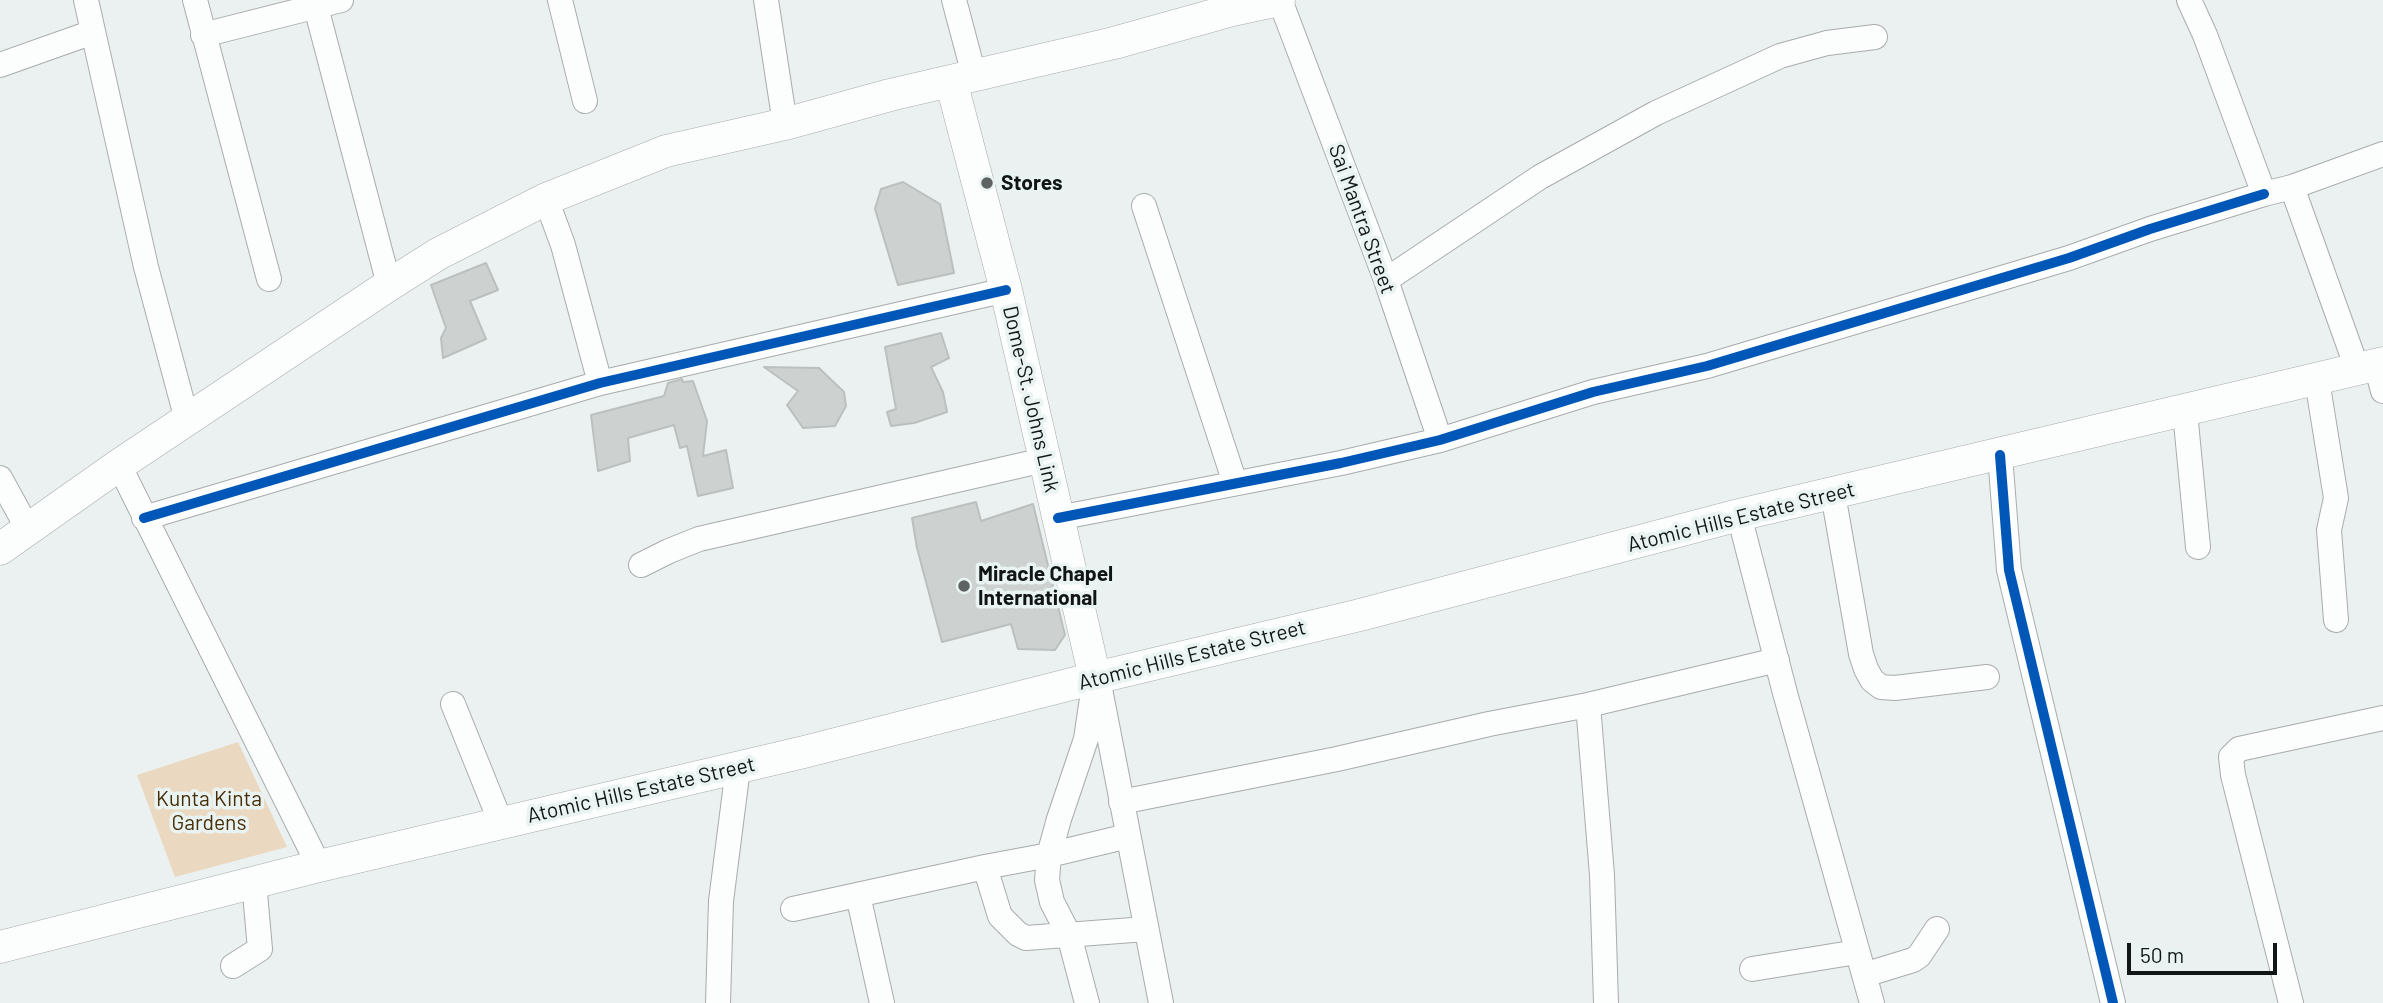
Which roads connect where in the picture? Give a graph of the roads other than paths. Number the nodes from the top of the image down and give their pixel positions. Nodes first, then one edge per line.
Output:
1 (86, 0) edge
2 (195, 0) edge
3 (341, 0) edge
4 (560, 0) edge
5 (766, 0) edge
6 (954, 0) edge
7 (1280, 0) edge
8 (2189, 0) edge
9 (316, 7) junction
10 (93, 32) junction
11 (203, 35) junction
12 (1875, 37) dead end
13 (0, 65) edge
14 (962, 78) junction
15 (585, 101) dead end
16 (785, 124) junction
17 (2383, 155) edge
18 (2292, 187) junction
19 (2264, 194) junction
20 (546, 199) junction
21 (1144, 206) dead end
22 (268, 279) dead end
23 (1385, 280) junction
24 (389, 285) junction
25 (1006, 290) junction
26 (2375, 373) edge
27 (2317, 380) junction
28 (600, 383) junction
29 (2185, 412) junction
30 (187, 420) junction
31 (1440, 440) junction
32 (2000, 455) junction
33 (1044, 460) junction
34 (119, 465) junction
35 (0, 478) edge
36 (1235, 482) junction
37 (1833, 494) junction
38 (1739, 515) junction
39 (144, 518) junction
40 (1058, 518) junction
41 (29, 529) junction
42 (2198, 547) dead end
43 (0, 549) edge
44 (641, 565) dead end
45 (2336, 620) dead end
46 (1777, 660) junction
47 (1987, 677) dead end
48 (1096, 678) junction
49 (453, 704) dead end
50 (1588, 705) junction
51 (2383, 718) edge
52 (738, 768) junction
53 (1121, 802) junction
54 (501, 823) junction
55 (1128, 836) junction
56 (1049, 855) junction
57 (319, 866) junction
58 (985, 867) junction
59 (254, 882) junction
60 (858, 895) junction
61 (793, 909) dead end
62 (1146, 929) junction
63 (1937, 929) dead end
64 (1069, 934) junction
65 (0, 947) edge
66 (1861, 964) junction
67 (233, 966) dead end
68 (1752, 969) dead end
69 (718, 1003) edge
70 (882, 1003) edge
71 (1087, 1003) edge
72 (1161, 1003) edge
73 (1606, 1003) edge
74 (1871, 1003) edge
75 (2113, 1003) edge
76 (2291, 1003) edge

1 - 10 street
2 - 11 street
3 - 9 street
4 - 15 street
5 - 16 street
6 - 14 street
7 - 14 main road
7 - 23 street, Sai Mantra Street
8 - 19 street
9 - 11 street
9 - 24 street
10 - 13 street
10 - 30 street
11 - 22 street
12 - 23 street
14 - 16 main road
14 - 25 main road, Dome-St. Johns Link
16 - 20 main road
17 - 18 street
18 - 19 street
18 - 26 street
19 - 31 street
20 - 24 main road
20 - 28 street
21 - 36 street
23 - 31 street, Sai Mantra Street
24 - 30 main road
25 - 28 street
25 - 33 main road, Dome-St. Johns Link
26 - 27 main road, Atomic Hills Estate Street
27 - 29 main road, Atomic Hills Estate Street
27 - 45 street
28 - 39 street
29 - 32 main road, Atomic Hills Estate Street
29 - 42 street
30 - 34 main road
31 - 36 street
32 - 37 main road, Atomic Hills Estate Street
32 - 75 street
33 - 40 main road, Dome-St. Johns Link
33 - 44 street
34 - 39 street
34 - 41 main road
35 - 41 street
36 - 40 street
37 - 38 main road, Atomic Hills Estate Street
37 - 47 street
38 - 46 street
38 - 48 main road, Atomic Hills Estate Street
39 - 57 street
40 - 48 main road, Dome-St. Johns Link
41 - 43 main road
46 - 50 street
46 - 66 street
48 - 52 main road, Atomic Hills Estate Street
48 - 53 street
48 - 56 street
49 - 54 street
50 - 53 street
50 - 73 street
51 - 76 street
52 - 54 main road, Atomic Hills Estate Street
52 - 69 street
53 - 55 street
54 - 57 main road, Atomic Hills Estate Street
55 - 56 street
55 - 62 street
56 - 58 street
56 - 64 street
57 - 59 main road, Atomic Hills Estate Street
58 - 60 street
58 - 64 street
59 - 65 main road, Atomic Hills Estate Street
59 - 67 street
60 - 61 street
60 - 70 street
62 - 64 street
62 - 72 street
63 - 66 street
64 - 71 street
66 - 68 street
66 - 74 street

